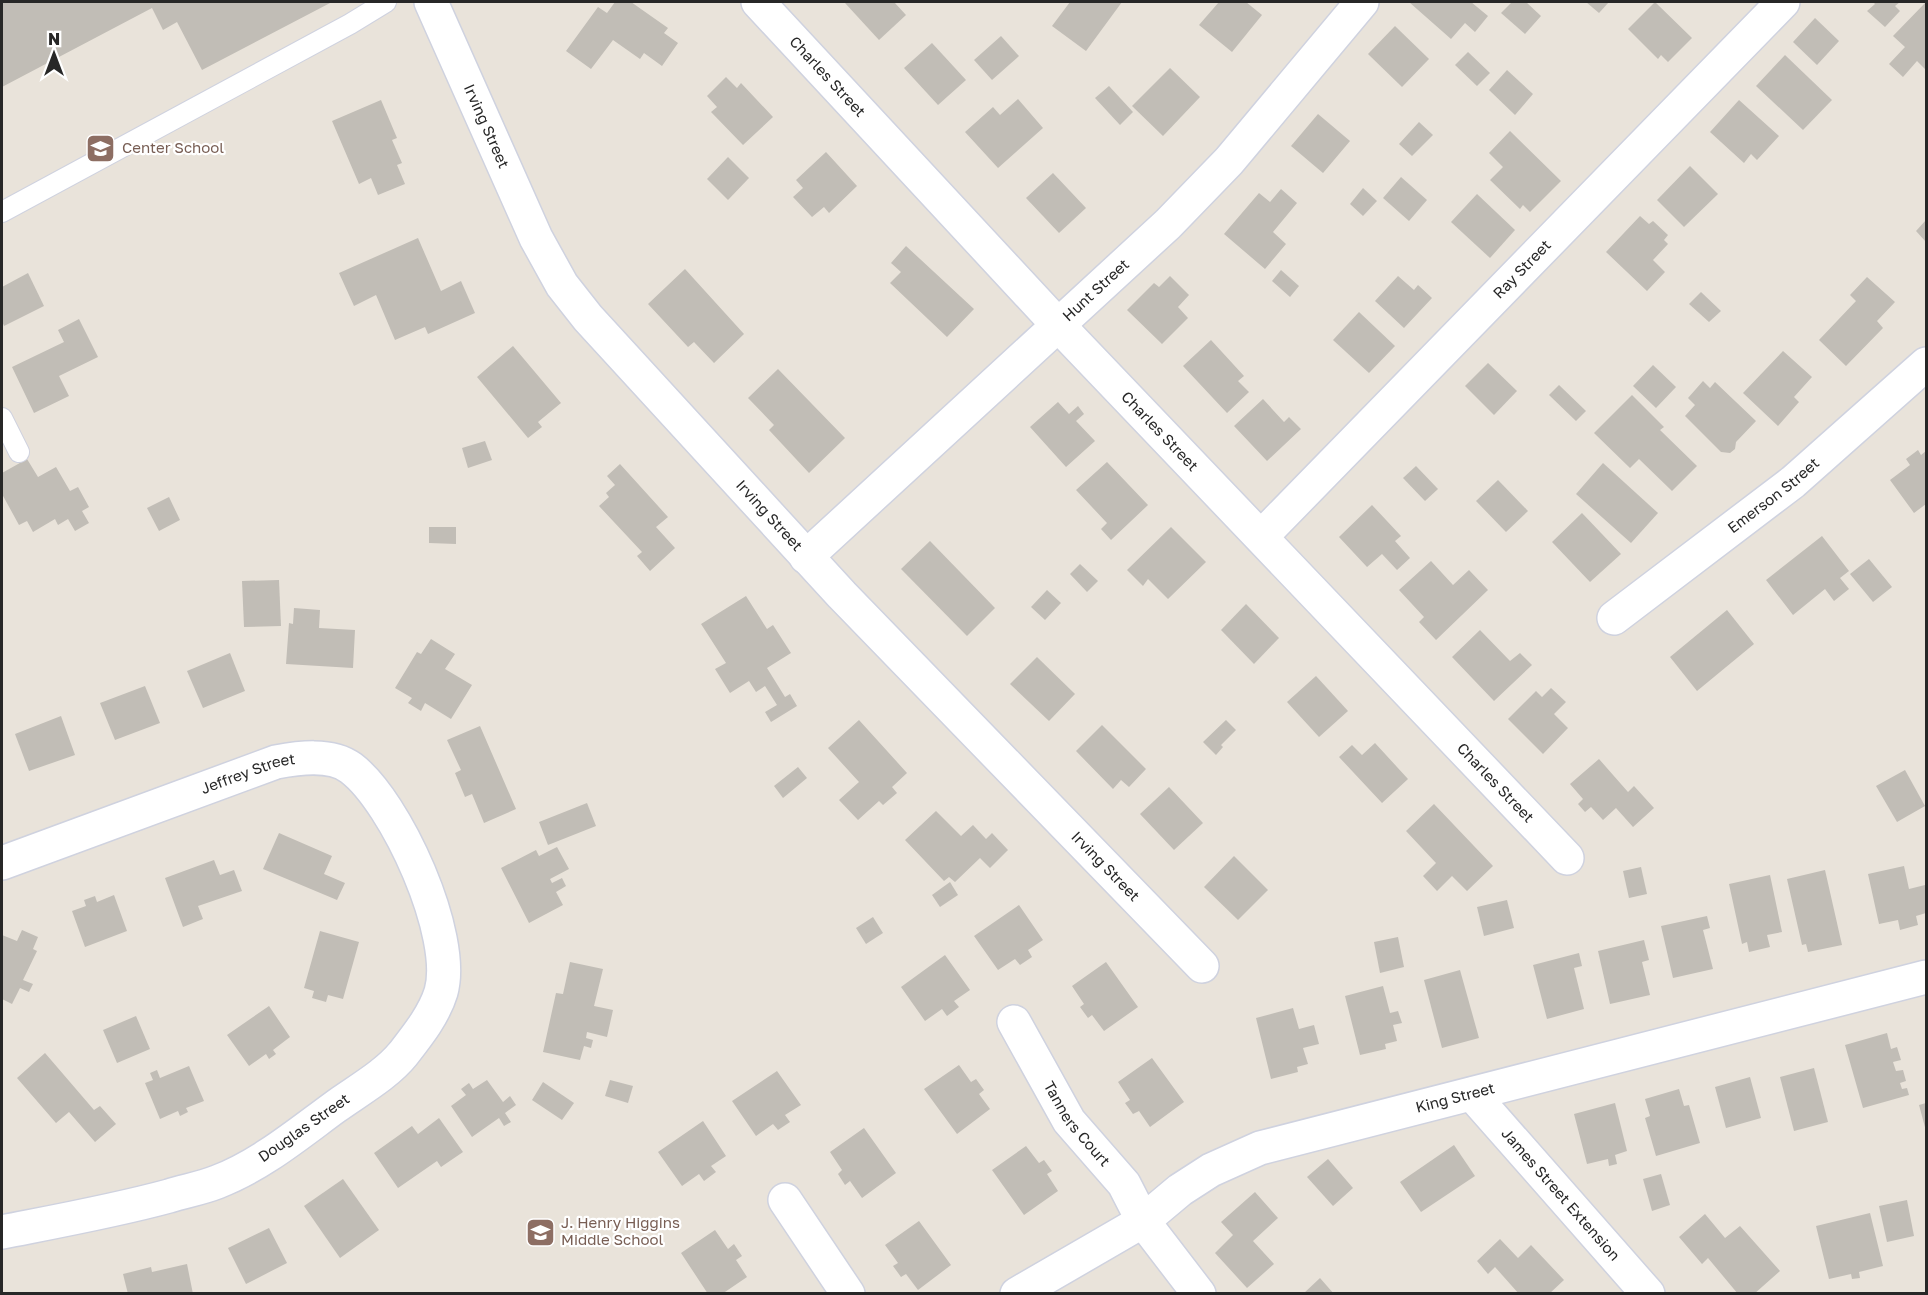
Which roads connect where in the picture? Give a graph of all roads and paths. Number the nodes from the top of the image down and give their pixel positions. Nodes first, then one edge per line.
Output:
1 (386, 2) edge
2 (431, 2) edge
3 (758, 2) edge
4 (1362, 2) edge
5 (1783, 2) edge
6 (2, 212) edge
7 (1059, 325) junction
8 (1926, 364) edge
9 (2, 418) edge
10 (19, 452) dead end
11 (1261, 537) junction
12 (807, 557) junction
13 (1614, 618) dead end
14 (1566, 858) dead end
15 (2, 863) edge
16 (431, 902) joint
17 (1202, 966) dead end
18 (1926, 977) edge
19 (1014, 1022) dead end
20 (1472, 1094) junction
21 (785, 1200) dead end
22 (1143, 1221) junction
23 (2, 1232) edge
24 (848, 1293) edge
25 (1017, 1293) edge
26 (1199, 1293) edge
27 (1648, 1293) edge

1 - 6 lane
2 - 12 street, Irving Street
3 - 7 street, Charles Street
4 - 7 street, Hunt Street
5 - 11 street, Ray Street
7 - 11 street, Charles Street
7 - 12 street, Hunt Street
8 - 13 street, Emerson Street
9 - 10 lane
11 - 14 street, Charles Street
12 - 17 street, Irving Street
15 - 16 street, Jeffrey Street
16 - 23 street, Douglas Street
18 - 20 street, King Street
19 - 22 street, Tanners Court
20 - 22 street, King Street
20 - 27 street, James Street Extension
21 - 24 street
22 - 25 street, King Street
22 - 26 street, Tanners Court

